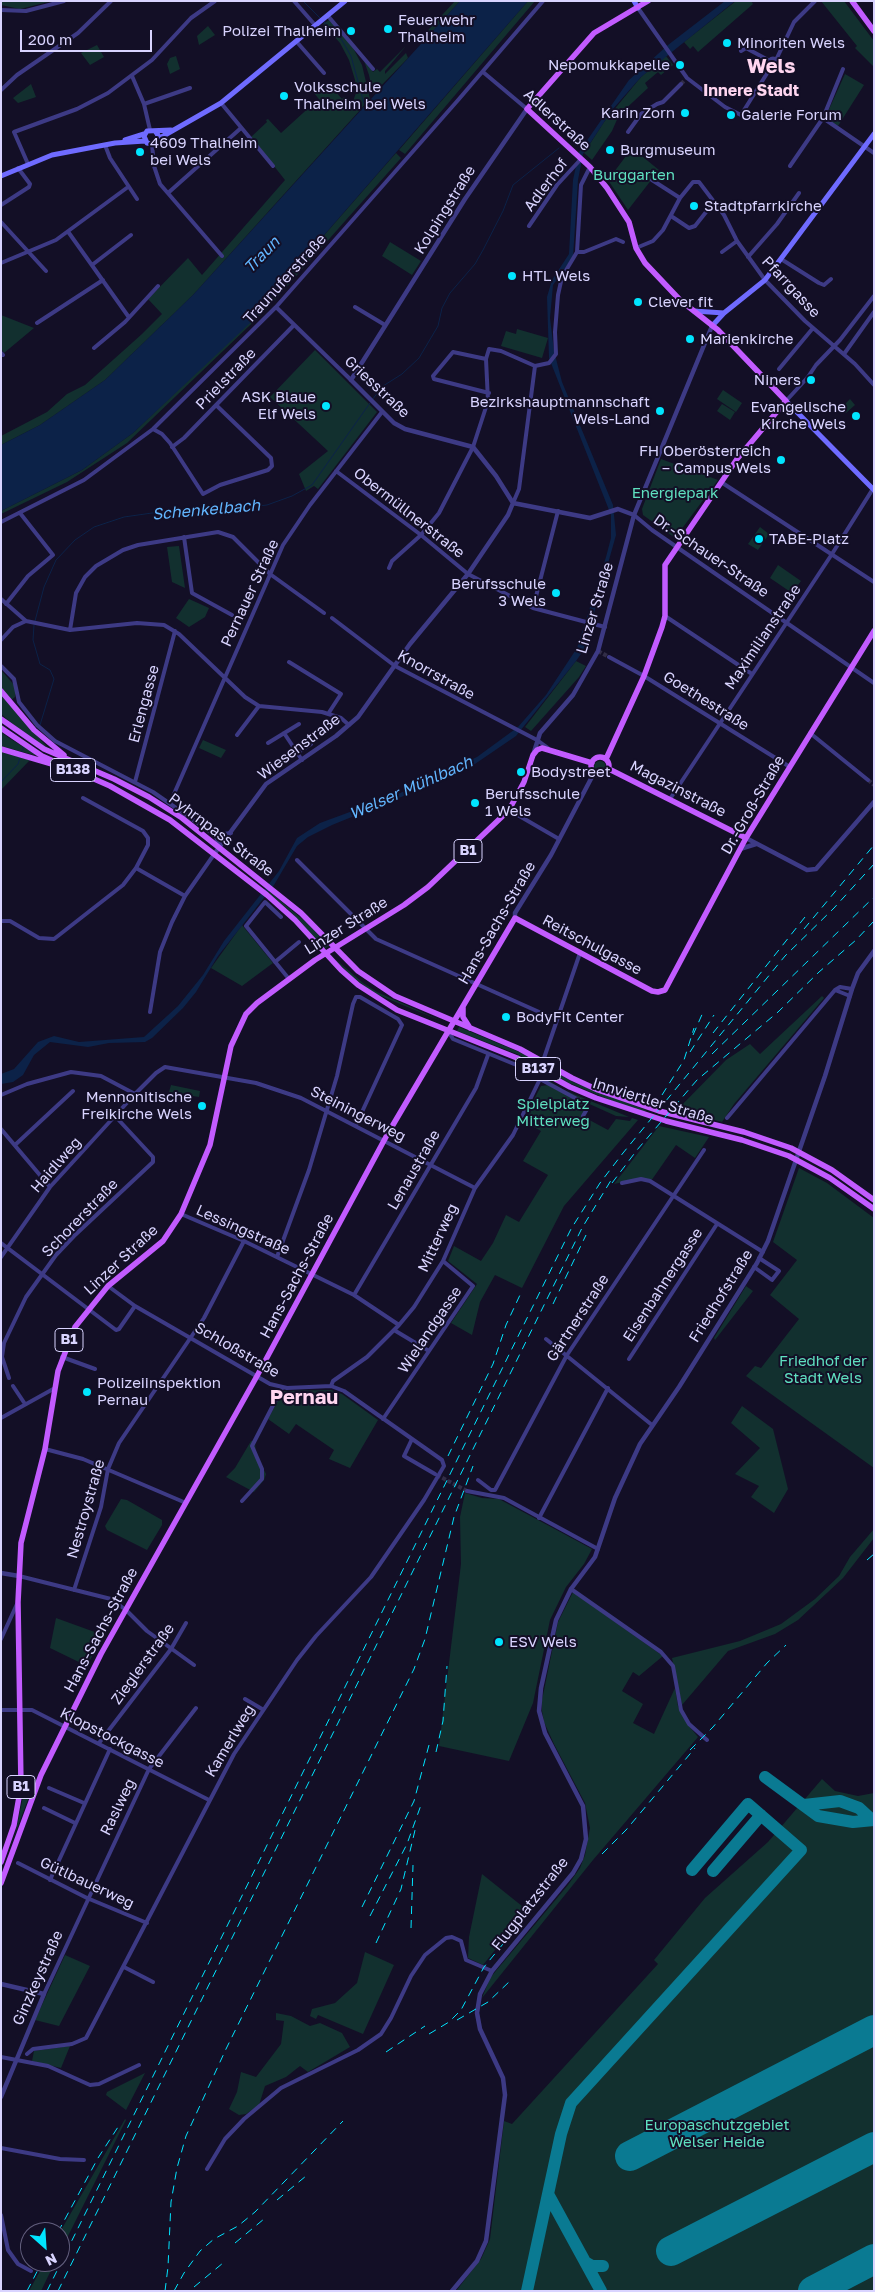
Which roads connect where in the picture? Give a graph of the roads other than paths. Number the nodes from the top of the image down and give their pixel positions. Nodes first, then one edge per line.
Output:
1 (64, 1) edge
2 (111, 1) edge
3 (215, 1) edge
4 (294, 1) edge
5 (346, 1) edge
6 (543, 1) edge
7 (634, 1) edge
8 (648, 1) edge
9 (852, 1) edge
10 (815, 2) edge
11 (638, 8) junction
12 (1, 10) edge
13 (328, 16) junction
14 (315, 25) junction
15 (874, 31) edge
16 (296, 41) junction
17 (741, 51) dead end
18 (776, 60) junction
19 (770, 61) junction
20 (771, 67) junction
21 (843, 69) dead end
22 (373, 70) dead end
23 (483, 72) junction
24 (324, 73) dead end
25 (132, 76) junction
26 (681, 84) tunnel mouth
27 (190, 88) dead end
28 (1, 90) edge
29 (221, 103) junction
30 (144, 104) junction
31 (527, 109) junction
32 (823, 118) junction
33 (241, 128) junction
34 (152, 130) junction
35 (174, 130) junction
36 (628, 132) dead end
37 (144, 134) junction
38 (874, 134) edge
39 (158, 139) junction
40 (146, 141) junction
41 (115, 143) junction
42 (152, 144) junction
43 (105, 145) junction
44 (863, 148) junction
45 (874, 153) edge
46 (580, 159) junction
47 (28, 164) junction
48 (273, 166) dead end
49 (790, 166) dead end
50 (590, 167) junction
51 (18, 168) junction
52 (1, 176) edge
53 (652, 180) dead end
54 (128, 187) junction
55 (168, 193) junction
56 (799, 193) dead end
57 (680, 198) junction
58 (137, 199) dead end
59 (714, 202) junction
60 (1, 205) edge
61 (671, 216) junction
62 (1, 222) edge
63 (528, 226) dead end
64 (69, 232) junction
65 (132, 235) dead end
66 (737, 241) junction
67 (623, 242) dead end
68 (636, 248) junction
69 (28, 251) junction
70 (577, 252) junction
71 (722, 252) dead end
72 (222, 256) dead end
73 (748, 258) junction
74 (781, 260) junction
75 (1, 263) edge
76 (92, 265) junction
77 (46, 271) dead end
78 (831, 279) dead end
79 (103, 280) junction
80 (765, 280) junction
81 (158, 286) dead end
82 (874, 296) edge
83 (276, 307) junction
84 (355, 307) dead end
85 (694, 311) junction
86 (874, 312) edge
87 (724, 313) junction
88 (128, 316) junction
89 (37, 323) dead end
90 (294, 325) junction
91 (385, 325) junction
92 (712, 326) junction
93 (813, 328) junction
94 (834, 345) junction
95 (94, 348) dead end
96 (844, 354) junction
97 (486, 359) junction
98 (535, 366) junction
99 (779, 369) dead end
100 (351, 380) junction
101 (874, 386) edge
102 (488, 393) junction
103 (786, 401) junction
104 (216, 405) junction
105 (382, 412) junction
106 (153, 429) junction
107 (172, 447) junction
108 (473, 447) junction
109 (336, 471) junction
110 (721, 482) junction
111 (873, 488) edge
112 (513, 503) junction
113 (558, 511) junction
114 (20, 513) junction
115 (634, 515) junction
116 (1, 522) edge
117 (421, 535) junction
118 (184, 537) junction
119 (677, 547) junction
120 (832, 554) junction
121 (389, 568) dead end
122 (270, 574) junction
123 (468, 574) junction
124 (874, 582) edge
125 (1, 599) edge
126 (6, 604) junction
127 (533, 608) junction
128 (324, 613) dead end
129 (232, 614) dead end
130 (665, 616) junction
131 (332, 618) dead end
132 (26, 621) junction
133 (787, 621) junction
134 (605, 627) junction
135 (70, 630) junction
136 (175, 631) junction
137 (874, 631) edge
138 (1, 640) edge
139 (609, 657) tunnel mouth
140 (289, 662) dead end
141 (1, 666) edge
142 (395, 666) junction
143 (852, 667) junction
144 (752, 674) junction
145 (644, 676) junction
146 (224, 677) junction
147 (874, 683) edge
148 (1, 691) edge
149 (259, 706) junction
150 (328, 714) junction
151 (4, 721) edge
152 (719, 723) junction
153 (299, 724) dead end
154 (349, 725) junction
155 (2, 729) edge
156 (284, 733) junction
157 (810, 733) junction
158 (238, 735) dead end
159 (537, 740) junction
160 (268, 743) dead end
161 (311, 744) dead end
162 (1, 749) edge
163 (552, 751) junction
164 (534, 752) junction
165 (297, 753) junction
166 (606, 759) junction
167 (302, 760) junction
168 (73, 762) junction
169 (283, 762) dead end
170 (592, 762) junction
171 (790, 767) junction
172 (609, 769) junction
173 (72, 770) junction
174 (594, 773) junction
175 (868, 780) tunnel mouth
176 (135, 782) junction
177 (83, 798) dead end
178 (670, 799) junction
179 (874, 802) edge
180 (170, 803) junction
181 (509, 810) junction
182 (231, 833) junction
183 (215, 834) junction
184 (746, 838) junction
185 (559, 839) junction
186 (758, 844) junction
187 (220, 847) junction
188 (740, 849) junction
189 (215, 854) junction
190 (297, 860) dead end
191 (136, 868) junction
192 (185, 896) junction
193 (281, 917) dead end
194 (515, 918) junction
195 (1, 921) edge
196 (365, 930) junction
197 (299, 942) dead end
198 (334, 947) junction
199 (874, 951) edge
200 (325, 953) junction
201 (580, 953) junction
202 (275, 962) junction
203 (289, 979) junction
204 (476, 984) junction
205 (852, 989) junction
206 (835, 990) junction
207 (658, 992) joint
208 (850, 996) junction
209 (464, 1004) junction
210 (150, 1012) dead end
211 (558, 1020) junction
212 (454, 1021) junction
213 (470, 1028) junction
214 (448, 1031) junction
215 (488, 1055) junction
216 (542, 1061) junction
217 (223, 1079) junction
218 (540, 1079) junction
219 (73, 1091) dead end
220 (135, 1094) junction
221 (1, 1095) edge
222 (326, 1111) junction
223 (115, 1116) junction
224 (583, 1116) dead end
225 (727, 1118) dead end
226 (356, 1125) junction
227 (1, 1130) edge
228 (384, 1139) junction
229 (15, 1145) junction
230 (704, 1150) dead end
231 (799, 1152) junction
232 (796, 1160) junction
233 (430, 1164) junction
234 (622, 1183) dead end
235 (50, 1186) junction
236 (475, 1188) junction
237 (673, 1196) junction
238 (874, 1200) edge
239 (874, 1209) edge
240 (181, 1214) junction
241 (717, 1224) junction
242 (244, 1241) junction
243 (1, 1243) edge
244 (7, 1248) junction
245 (763, 1252) junction
246 (1, 1257) edge
247 (277, 1257) junction
248 (759, 1258) junction
249 (443, 1261) junction
250 (754, 1267) junction
251 (41, 1275) junction
252 (313, 1275) junction
253 (108, 1286) junction
254 (354, 1295) junction
255 (135, 1306) junction
256 (88, 1308) junction
257 (399, 1325) junction
258 (394, 1330) junction
259 (191, 1337) junction
260 (546, 1339) dead end
261 (429, 1351) junction
262 (567, 1355) junction
263 (62, 1357) junction
264 (629, 1359) dead end
265 (95, 1369) dead end
266 (257, 1376) junction
267 (10, 1378) dead end
268 (13, 1386) dead end
269 (331, 1386) junction
270 (55, 1388) junction
271 (282, 1388) junction
272 (608, 1388) junction
273 (24, 1404) junction
274 (1, 1418) edge
275 (383, 1419) junction
276 (652, 1425) junction
277 (412, 1439) junction
278 (44, 1449) junction
279 (108, 1469) junction
280 (437, 1475) junction
281 (478, 1480) dead end
282 (467, 1491) tunnel mouth
283 (242, 1501) dead end
284 (186, 1503) junction
285 (539, 1518) junction
286 (598, 1549) junction
287 (1, 1573) edge
288 (19, 1576) junction
289 (571, 1589) junction
290 (74, 1590) junction
291 (18, 1602) junction
292 (126, 1610) junction
293 (186, 1622) dead end
294 (1, 1639) edge
295 (171, 1649) junction
296 (194, 1666) dead end
297 (245, 1699) dead end
298 (196, 1708) dead end
299 (21, 1709) junction
300 (262, 1709) junction
301 (1, 1710) edge
302 (65, 1726) junction
303 (707, 1740) dead end
304 (100, 1743) junction
305 (110, 1749) junction
306 (149, 1769) junction
307 (49, 1788) dead end
308 (209, 1800) junction
309 (84, 1803) junction
310 (44, 1808) dead end
311 (76, 1823) junction
312 (1, 1862) edge
313 (18, 1862) dead end
314 (50, 1880) junction
315 (1, 1883) edge
316 (87, 1898) junction
317 (147, 1923) junction
318 (124, 1967) junction
319 (492, 1971) junction
320 (153, 1982) dead end
321 (1, 1984) edge
322 (44, 1994) junction
323 (27, 2054) dead end
324 (1, 2057) edge
325 (16, 2060) junction
326 (139, 2065) dead end
327 (1, 2097) edge
328 (1, 2148) edge
329 (84, 2160) dead end
330 (206, 2169) dead end
331 (1, 2215) edge
332 (20, 2265) edge
333 (452, 2291) edge

1 - 12 street
2 - 28 street
3 - 25 street
4 - 14 street
5 - 13 main road
6 - 23 street, Traunuferstraße
7 - 11 main road
8 - 11 main road
9 - 15 main road
10 - 18 street
11 - 20 street
11 - 31 main road
13 - 14 main road
13 - 22 street
14 - 16 main road
16 - 24 street
16 - 29 main road
17 - 19 street
18 - 19 street
18 - 20 street
19 - 20 street
21 - 32 street
23 - 31 street, Adlerstraße
23 - 83 street, Traunuferstraße
25 - 30 street
25 - 47 street
26 - 36 street
27 - 30 street
29 - 33 street
29 - 35 main road
30 - 34 street
31 - 46 main road, Adlerstraße
31 - 91 street, Kolpingstraße
32 - 44 street
32 - 49 street
33 - 48 street
33 - 55 street
34 - 35 main road
34 - 37 main road
34 - 39 main road
35 - 39 main road
37 - 40 main road
37 - 41 main road
38 - 44 main road
39 - 42 main road
40 - 41 main road
40 - 42 main road
41 - 43 main road
42 - 55 street
43 - 47 main road
43 - 54 street
44 - 45 street
44 - 74 main road
46 - 50 main road, Adlerstraße
46 - 63 street, Adlerhof
47 - 51 main road
50 - 68 main road, Adlerstraße
50 - 70 street
51 - 52 main road
51 - 60 street
53 - 57 street
54 - 58 street
54 - 64 street
55 - 72 street
56 - 73 street
57 - 59 street, Pfarrgasse
57 - 61 street
59 - 61 street
59 - 66 street, Pfarrgasse
61 - 68 street
62 - 69 street
64 - 69 street
64 - 76 street
65 - 76 street
66 - 71 street
66 - 73 street, Pfarrgasse
67 - 70 street
68 - 85 main road, Adlerstraße
69 - 75 street
69 - 77 street
70 - 98 street
73 - 80 street, Pfarrgasse
74 - 78 street
74 - 80 main road
76 - 79 street
79 - 88 street
79 - 89 street
80 - 87 main road
80 - 93 street, Pfarrgasse
81 - 88 street
82 - 94 street
83 - 90 street, Griesstraße
83 - 106 street, Traunuferstraße
84 - 91 street
85 - 87 main road
85 - 92 main road, Adlerstraße
86 - 96 street
87 - 92 main road
88 - 95 street
90 - 100 street, Griesstraße
90 - 104 street, Prielstraße
91 - 100 street, Kolpingstraße
92 - 103 main road, Adlerstraße
92 - 115 street, Linzer Straße
93 - 94 street, Pfarrgasse
93 - 99 street
94 - 96 street, Pfarrgasse
94 - 103 street
96 - 101 street, Pfarrgasse
97 - 98 street
97 - 102 street
97 - 102 street
98 - 112 street, Wiesenstraße
100 - 105 street, Griesstraße
102 - 108 street
103 - 110 main road
103 - 111 main road
104 - 107 street, Prielstraße
104 - 107 street
105 - 108 street, Griesstraße
105 - 109 street, Pernauer Straße
106 - 107 street
106 - 114 street, Traunuferstraße
108 - 112 street
108 - 117 street
109 - 117 street, Obermüllnerstraße
109 - 122 street, Pernauer Straße
110 - 119 main road
110 - 120 street
111 - 120 street, Maximilianstraße
112 - 113 street
112 - 123 street, Wiesenstraße
113 - 115 street
113 - 127 street
114 - 116 street, Traunuferstraße
114 - 126 street
115 - 119 street, Dr.-Schauer-Straße
115 - 134 street, Linzer Straße
117 - 121 street
117 - 123 street, Obermüllnerstraße
118 - 122 street
118 - 129 street
118 - 135 street
119 - 130 main road
119 - 133 street, Dr.-Schauer-Straße
120 - 124 street
120 - 133 street, Maximilianstraße
122 - 128 street
122 - 146 street, Pernauer Straße
123 - 127 street, Obermüllnerstraße
123 - 142 street, Wiesenstraße
125 - 126 street
126 - 132 street
127 - 134 street, Obermüllnerstraße
130 - 144 street
130 - 145 main road
131 - 142 street, Knorrstraße
132 - 135 street
132 - 138 street
133 - 143 street, Dr.-Schauer-Straße
133 - 144 street, Maximilianstraße
134 - 159 street, Linzer Straße
135 - 136 street
136 - 146 street
136 - 176 street, Erlengasse
137 - 143 main road, Dr.-Groß-Straße
139 - 145 street, Goethestraße
140 - 150 street
141 - 176 street
142 - 154 street, Wiesenstraße
142 - 159 street, Knorrstraße
143 - 147 street, Dr.-Schauer-Straße
143 - 157 main road, Dr.-Groß-Straße
144 - 152 street, Maximilianstraße
145 - 152 street, Goethestraße
145 - 166 main road
146 - 149 street
146 - 180 street, Pernauer Straße
148 - 168 main road
149 - 150 street
149 - 158 street
150 - 154 street
151 - 168 main road, Pyhrnpass Straße / B138
152 - 171 street, Goethestraße
152 - 178 street, Maximilianstraße
153 - 156 street
154 - 167 street, Wiesenstraße
155 - 173 main road, Pyhrnpass Straße / B138
156 - 160 street
156 - 165 street
157 - 171 main road, Dr.-Groß-Straße
157 - 175 street
159 - 163 street
159 - 164 street, Linzer Straße
161 - 165 street
162 - 173 main road
163 - 164 main road
163 - 170 main road
164 - 181 main road, Linzer Straße / B1
165 - 167 street
165 - 169 street
166 - 170 main road
166 - 172 main road
167 - 182 street, Wiesenstraße
168 - 187 main road, Pyhrnpass Straße / B138
170 - 174 main road
171 - 184 main road, Dr.-Groß-Straße
172 - 174 main road
172 - 178 main road, Magazinstraße
173 - 189 main road, Pyhrnpass Straße / B138
174 - 185 street, Hans-Sachs-Straße
176 - 180 street
177 - 191 street
178 - 184 main road, Magazinstraße
179 - 186 street, Magazinstraße
180 - 183 street
181 - 185 street
181 - 196 main road, Linzer Straße / B1
182 - 183 street
182 - 187 street, Wiesenstraße
183 - 187 street
184 - 186 street, Magazinstraße
184 - 188 main road, Dr.-Groß-Straße
185 - 194 street, Hans-Sachs-Straße
186 - 188 street
187 - 189 street, Wiesenstraße
187 - 198 main road, Pyhrnpass Straße / B138
188 - 207 main road, Dr.-Groß-Straße
189 - 192 street, Wiesenstraße
189 - 200 main road, Pyhrnpass Straße / B138
190 - 196 street
191 - 192 street
191 - 195 street
192 - 210 street, Wiesenstraße
193 - 202 street
194 - 201 main road, Reitschulgasse
194 - 204 main road, Hans-Sachs-Straße
196 - 198 main road, Linzer Straße / B1
196 - 204 street
197 - 202 street
198 - 200 main road, Linzer Straße / B1
198 - 212 main road, Innviertler Straße / B137
199 - 205 street
200 - 203 main road, Linzer Straße / B1
200 - 214 main road, Innviertler Straße / B137
201 - 207 main road, Reitschulgasse
201 - 211 street
202 - 203 street
203 - 217 main road, Linzer Straße / B1
204 - 209 main road, Hans-Sachs-Straße
204 - 211 street
205 - 206 street
205 - 208 street
206 - 208 street
206 - 225 street
208 - 231 street, Friedhofstraße
209 - 212 main road, Hans-Sachs-Straße
209 - 213 main road
211 - 216 street
212 - 213 main road, Innviertler Straße / B137
212 - 214 main road, Hans-Sachs-Straße
213 - 216 main road, Innviertler Straße / B137
214 - 215 street
214 - 228 main road, Hans-Sachs-Straße
214 - 232 main road, Innviertler Straße / B137
215 - 218 street
215 - 233 street, Lenaustraße
216 - 231 main road, Innviertler Straße / B137
217 - 220 street, Steiningerweg
217 - 222 street, Steiningerweg
217 - 240 main road, Linzer Straße / B1
218 - 224 street
218 - 236 street, Mitterweg
219 - 229 street
220 - 221 street
220 - 223 street, Haidlweg
222 - 226 street, Steiningerweg
222 - 226 street
222 - 247 street
223 - 235 street, Haidlweg
223 - 251 street, Schorerstraße
226 - 228 street, Steiningerweg
227 - 229 street
228 - 233 street, Steiningerweg
228 - 252 main road, Hans-Sachs-Straße
229 - 235 street
230 - 237 street, Gärtnerstraße
231 - 232 street, Friedhofstraße
231 - 238 main road, Innviertler Straße / B137
232 - 239 main road, Innviertler Straße / B137
232 - 245 street, Friedhofstraße
233 - 236 street, Steiningerweg
233 - 254 street, Lenaustraße
234 - 237 street
235 - 244 street, Haidlweg
236 - 249 street, Mitterweg
237 - 241 street
237 - 262 street, Gärtnerstraße
240 - 242 street, Lessingstraße
240 - 253 main road, Linzer Straße / B1
241 - 245 street
241 - 264 street, Eisenbahnergasse
242 - 247 street, Lessingstraße
242 - 259 street, Nestroystraße
243 - 244 street
244 - 246 street, Haidlweg
244 - 251 street
245 - 248 street, Friedhofstraße
247 - 252 street, Lessingstraße
248 - 250 street, Friedhofstraße
248 - 250 street
249 - 257 street, Mitterweg
249 - 261 street, Wielandgasse
250 - 276 street, Friedhofstraße
251 - 256 street
251 - 267 street, Schorerstraße
252 - 254 street, Lessingstraße
252 - 266 main road, Hans-Sachs-Straße
253 - 255 street, Schloßstraße
253 - 256 main road, Linzer Straße / B1
254 - 257 street, Lessingstraße
255 - 256 street
255 - 259 street, Schloßstraße
256 - 263 main road, Linzer Straße / B1
257 - 258 street, Mitterweg
258 - 261 street
258 - 269 street, Mitterweg
259 - 266 street, Schloßstraße
259 - 279 street, Nestroystraße
260 - 262 street
261 - 275 street, Wielandgasse
262 - 272 street
262 - 281 street, Gärtnerstraße
263 - 265 street
263 - 270 main road, Linzer Straße / B1
266 - 271 street, Schloßstraße
266 - 284 main road, Hans-Sachs-Straße
268 - 273 street
269 - 271 street, Schloßstraße
269 - 275 street, Schloßstraße
270 - 273 street
270 - 278 main road, Linzer Straße / B1
271 - 283 street
272 - 276 street
272 - 285 street
273 - 274 street
275 - 277 street, Schloßstraße
276 - 286 street, Friedhofstraße
277 - 280 street, Kamerlweg
277 - 280 street
278 - 279 street
278 - 288 main road, Linzer Straße / B1
279 - 284 street
279 - 290 street, Nestroystraße
280 - 300 street, Kamerlweg
282 - 285 street
284 - 292 main road, Hans-Sachs-Straße
285 - 286 street
286 - 289 street, Friedhofstraße
287 - 288 street
288 - 290 street
288 - 291 main road, Linzer Straße / B1
289 - 303 street
289 - 319 street, Flugplatzstraße
290 - 292 street
291 - 294 street
291 - 299 main road, Linzer Straße / B1
292 - 295 street
292 - 302 main road, Hans-Sachs-Straße
293 - 295 street, Zieglerstraße
295 - 296 street
295 - 304 street, Zieglerstraße
297 - 300 street
298 - 306 street, Raslweg
299 - 301 street, Klopstockgasse
299 - 302 street, Klopstockgasse
299 - 312 main road, Linzer Straße / B1
300 - 308 street, Kamerlweg
302 - 304 street, Klopstockgasse
302 - 315 main road, Hans-Sachs-Straße / B1
304 - 305 street, Klopstockgasse
305 - 306 street, Klopstockgasse
305 - 309 street
306 - 308 street, Klopstockgasse
306 - 316 street, Raslweg
307 - 309 street
308 - 317 street, Kamerlweg
309 - 311 street
310 - 311 street
311 - 314 street
313 - 314 street, Gütlbauerweg
314 - 316 street, Gütlbauerweg
316 - 317 street, Gütlbauerweg
316 - 322 street, Ginzkeystraße
317 - 318 street, Kamerlweg
318 - 320 street
318 - 323 street, Kamerlweg
319 - 330 street
319 - 333 street, Flugplatzstraße
321 - 322 street
322 - 325 street, Ginzkeystraße
324 - 325 street
325 - 326 street
325 - 327 street, Ginzkeystraße
328 - 329 street
331 - 332 street

